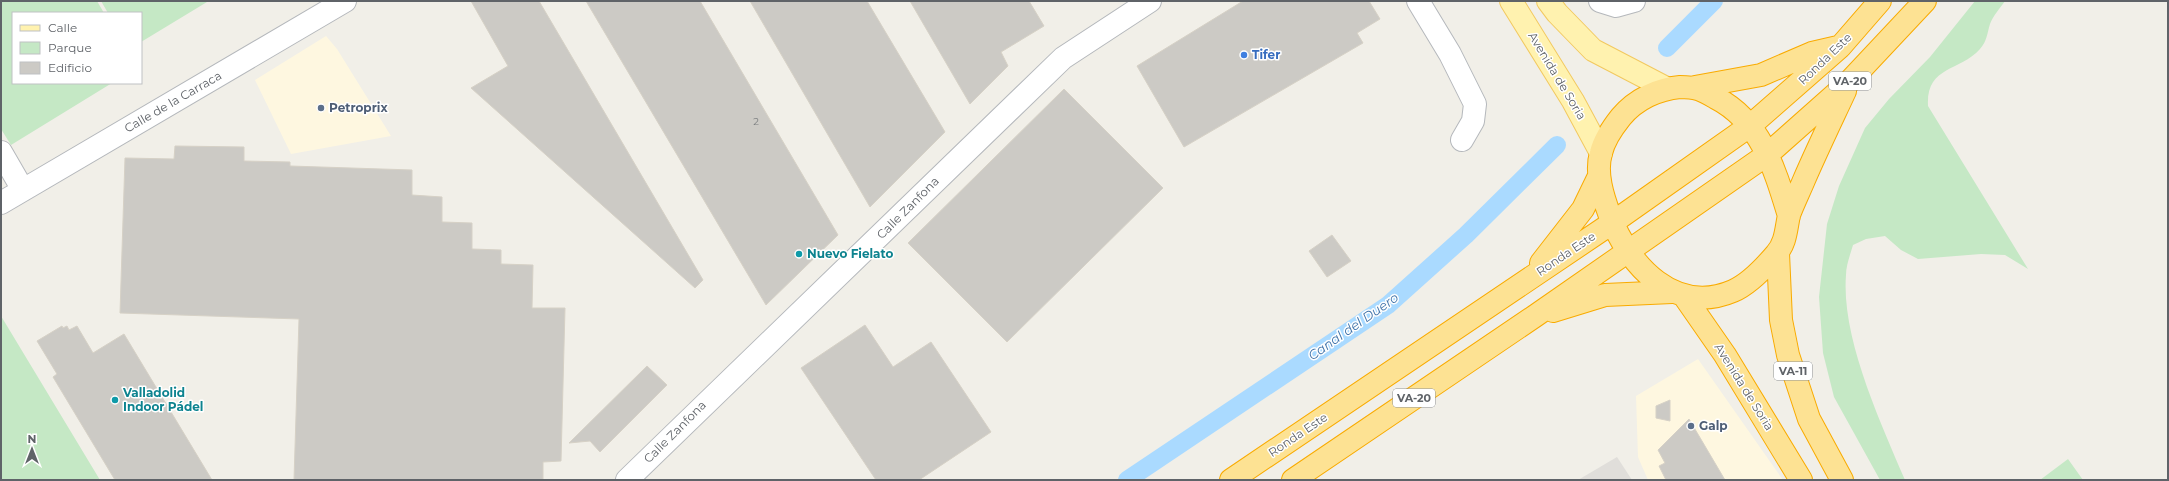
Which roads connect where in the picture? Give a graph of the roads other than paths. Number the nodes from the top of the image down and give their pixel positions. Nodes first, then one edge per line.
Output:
1 (345, 1) edge
2 (1150, 1) edge
3 (1418, 1) edge
4 (1511, 1) edge
5 (1548, 1) edge
6 (1600, 1) edge
7 (1634, 1) edge
8 (1880, 1) edge
9 (1925, 1) edge
10 (1840, 47) junction
11 (1848, 83) junction
12 (1695, 87) junction
13 (1666, 88) junction
14 (1751, 124) junction
15 (1462, 140) dead end
16 (1, 152) edge
17 (1601, 153) junction
18 (1768, 154) junction
19 (1599, 176) junction
20 (24, 190) junction
21 (1, 203) edge
22 (1789, 216) junction
23 (1612, 223) junction
24 (1627, 251) junction
25 (1778, 253) junction
26 (1525, 282) junction
27 (1678, 294) junction
28 (1535, 316) junction
29 (627, 480) edge
30 (1231, 480) edge
31 (1293, 480) edge
32 (1801, 480) edge
33 (1842, 480) edge

1 - 20 street, Calle de la Carraca
2 - 29 street, Calle Zanfona
3 - 15 street
4 - 17 main road, Avenida de Soria
5 - 13 main road
6 - 7 street
8 - 10 highway, Ronda Este / VA-20
9 - 11 highway, VA-20
10 - 12 highway
10 - 14 highway, Ronda Este / VA-20
11 - 18 highway, VA-20
11 - 22 highway
12 - 13 highway, VA-11
12 - 14 highway, VA-11
13 - 17 highway, VA-11
14 - 18 highway, VA-11
14 - 23 highway, Ronda Este / VA-20
16 - 20 street
17 - 19 highway, VA-11
18 - 22 highway, VA-11
18 - 24 highway, VA-20
19 - 23 highway, VA-11
19 - 26 highway
20 - 21 street, Calle de la Carraca
22 - 25 highway, VA-11
23 - 24 highway, VA-11
23 - 26 highway, Ronda Este / VA-20
24 - 27 highway, VA-11
24 - 28 highway, VA-20
25 - 27 highway, VA-11
25 - 33 highway, VA-11
26 - 30 highway, Ronda Este / VA-20
27 - 28 highway
27 - 32 highway, Avenida de Soria / VA-11
28 - 31 highway, VA-20

